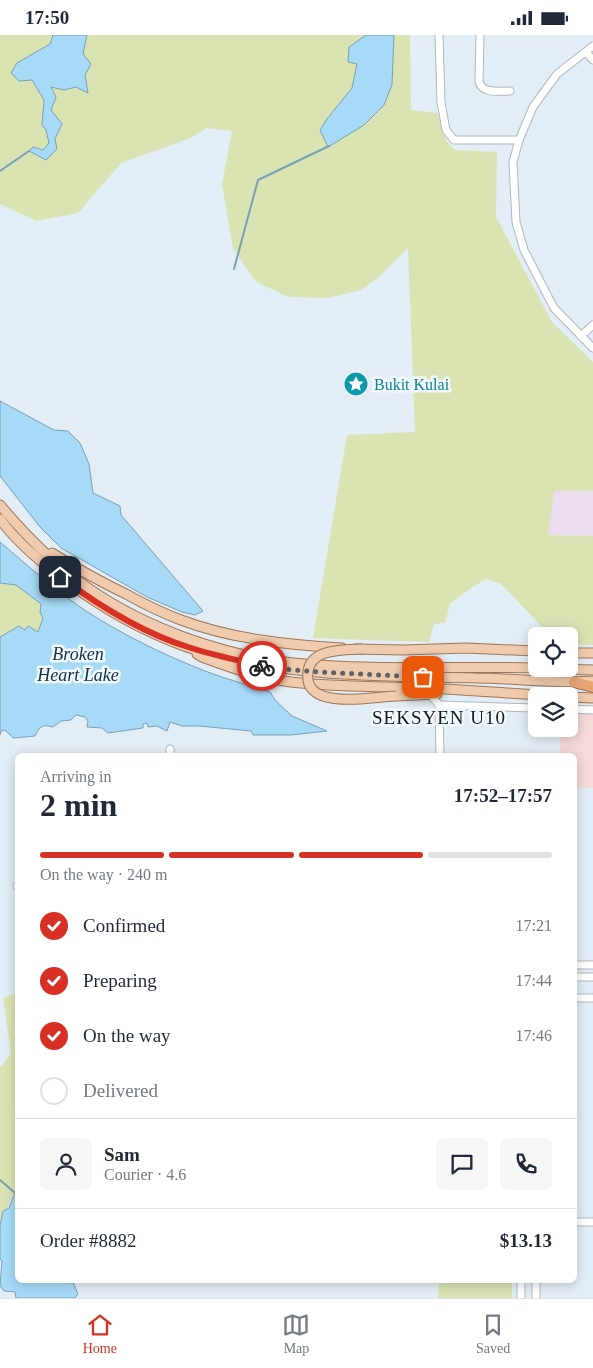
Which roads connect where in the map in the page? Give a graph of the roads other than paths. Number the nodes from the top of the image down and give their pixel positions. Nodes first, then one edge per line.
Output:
1 (439, 35) edge
2 (480, 35) edge
3 (593, 47) edge
4 (586, 52) junction
5 (593, 60) edge
6 (510, 91) dead end
7 (519, 140) junction
8 (593, 325) edge
9 (581, 336) junction
10 (593, 348) edge
11 (0, 505) edge
12 (0, 519) edge
13 (33, 541) junction
14 (186, 647) junction
15 (363, 649) junction
16 (528, 651) edge
17 (578, 653) edge
18 (593, 653) edge
19 (528, 668) edge
20 (578, 670) edge
21 (593, 670) edge
22 (593, 681) edge
23 (574, 682) junction
24 (593, 687) edge
25 (490, 693) junction
26 (430, 694) junction
27 (528, 695) edge
28 (578, 697) edge
29 (593, 698) edge
30 (439, 705) junction
31 (528, 708) edge
32 (578, 709) edge
33 (593, 710) edge
34 (440, 753) edge
35 (577, 965) edge
36 (593, 965) edge
37 (577, 977) edge
38 (593, 977) edge
39 (577, 998) edge
40 (593, 998) edge
41 (577, 1222) edge
42 (593, 1222) edge
43 (521, 1283) edge
44 (536, 1283) edge
45 (521, 1298) edge
46 (536, 1298) edge

1 - 7 street
2 - 6 street
3 - 4 street
4 - 5 street
4 - 7 street
7 - 9 street
8 - 9 street
9 - 10 street
11 - 13 main road
12 - 14 main road
13 - 15 main road
13 - 19 main road
14 - 23 main road
14 - 25 main road
15 - 16 main road
15 - 26 main road, bridge
17 - 18 main road
20 - 21 main road
22 - 23 main road
23 - 24 highway
25 - 26 main road
25 - 27 main road
26 - 30 street
28 - 29 main road
30 - 31 street
30 - 34 street
32 - 33 street
35 - 36 street
37 - 38 street
39 - 40 street
41 - 42 street
43 - 45 street
44 - 46 street

